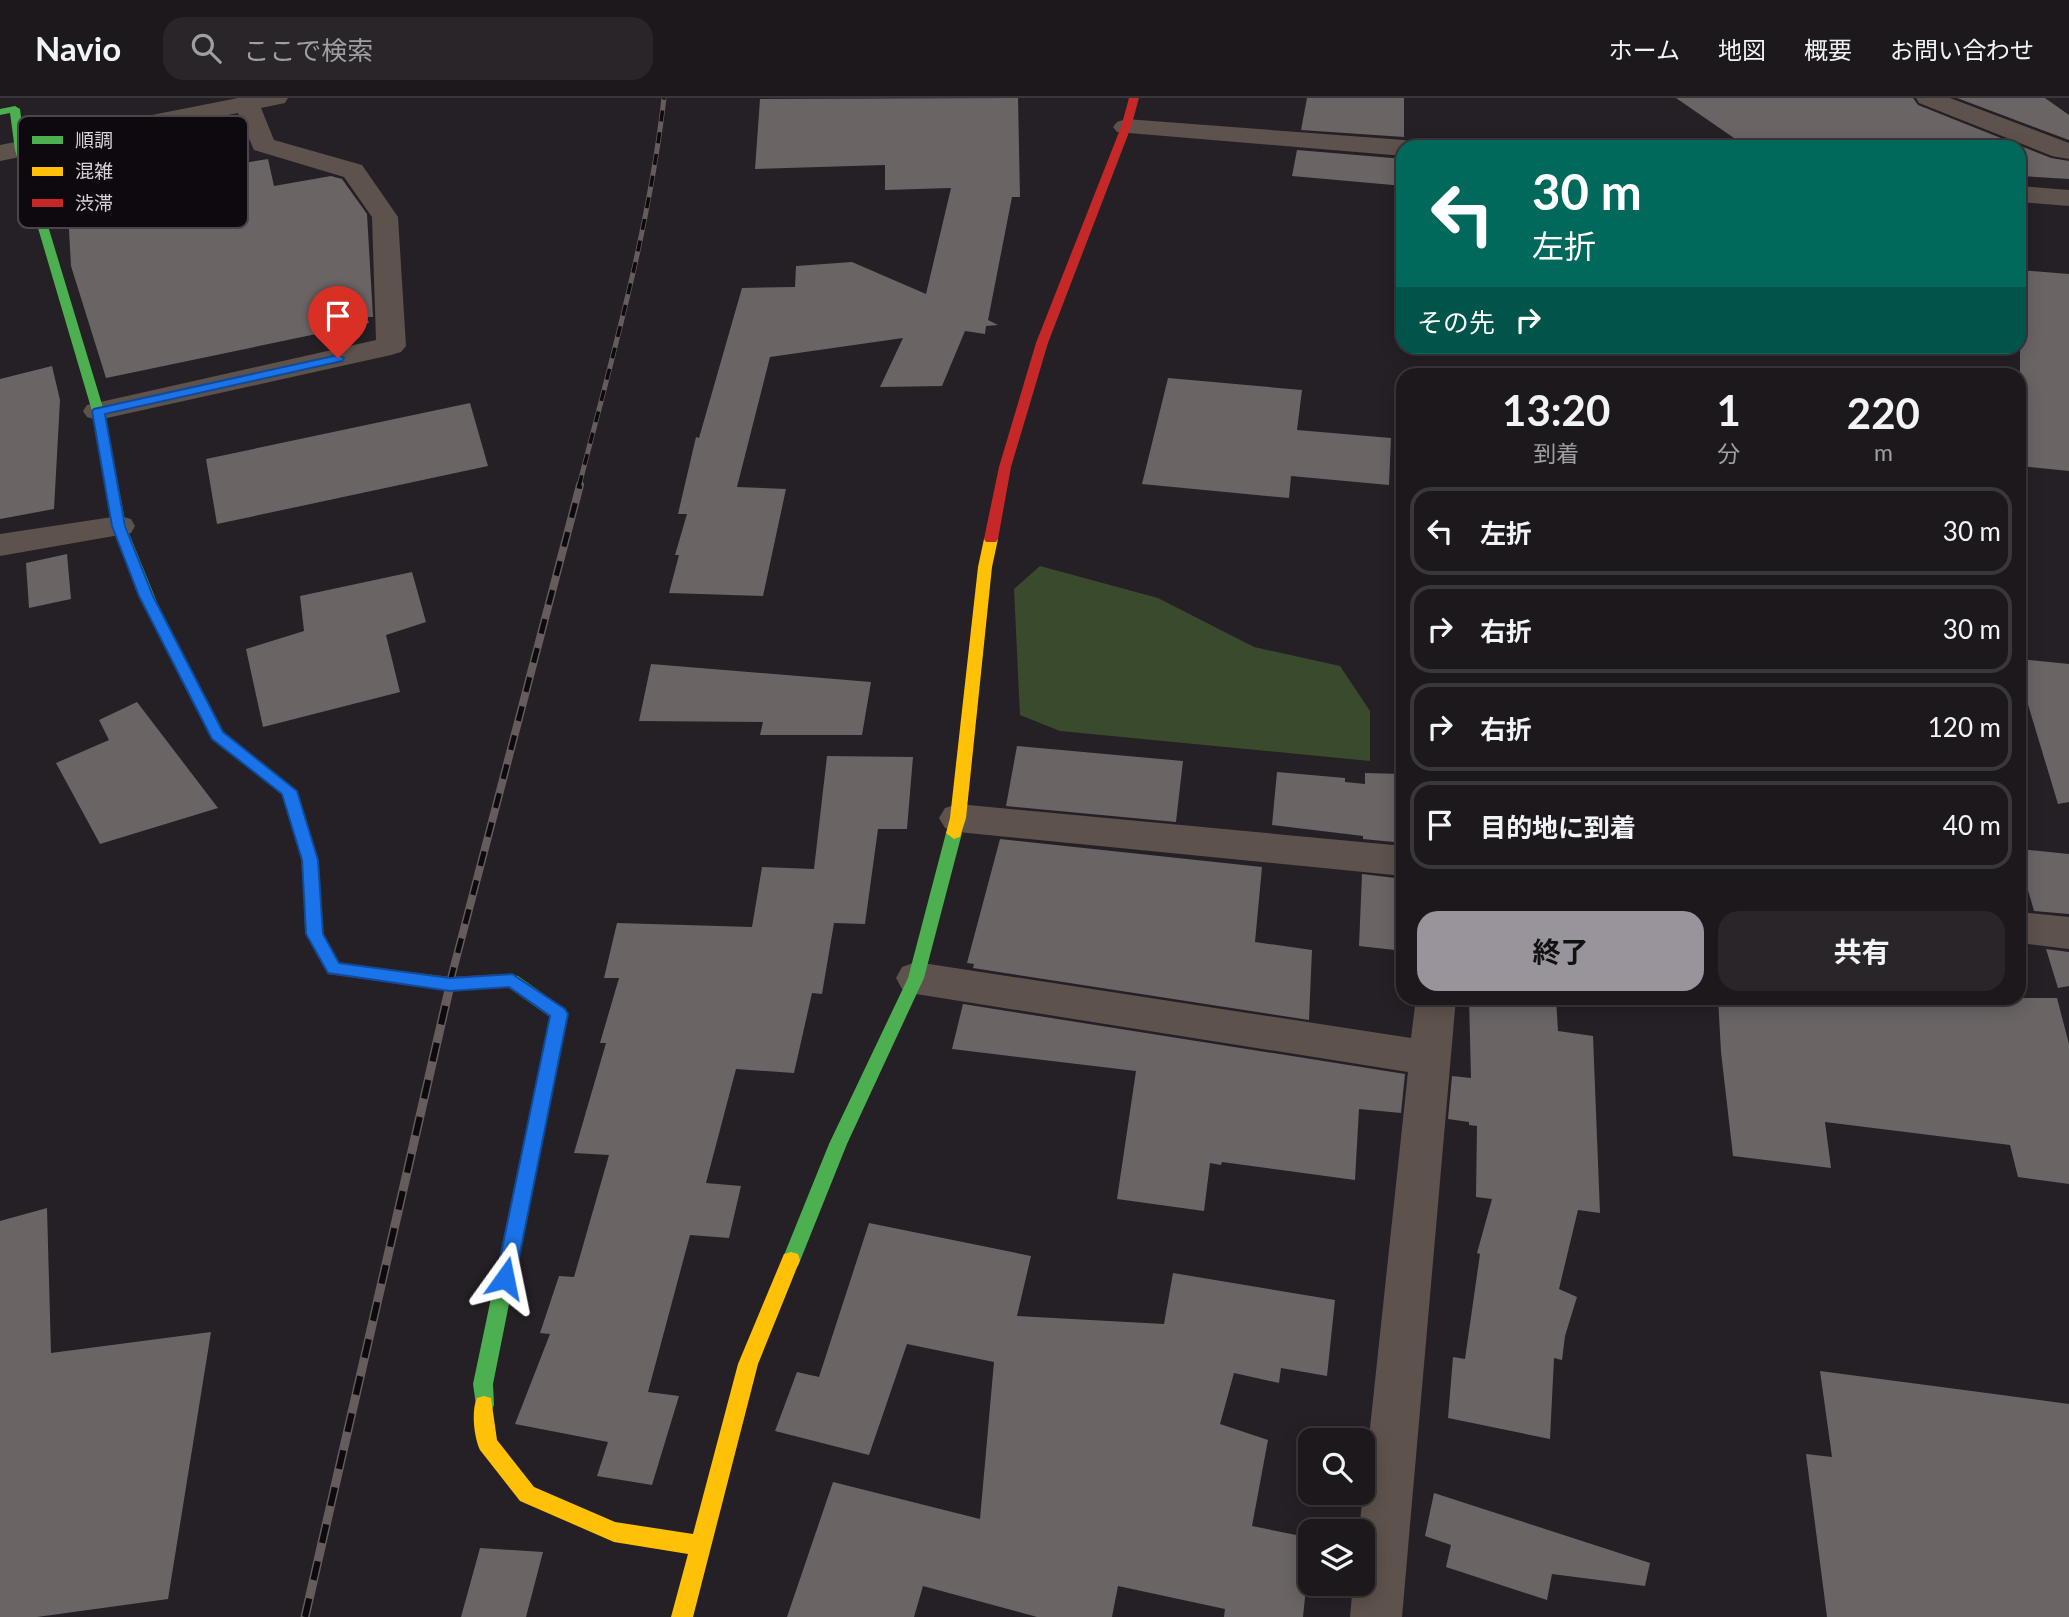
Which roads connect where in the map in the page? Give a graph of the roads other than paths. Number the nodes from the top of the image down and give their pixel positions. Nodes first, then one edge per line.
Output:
1 (276, 98) edge
2 (1134, 98) edge
3 (1928, 98) edge
4 (247, 105) junction
5 (0, 111) edge
6 (192, 116) edge
7 (1126, 127) junction
8 (1396, 147) edge
9 (2069, 151) edge
10 (10, 152) edge
11 (18, 176) edge
12 (2026, 194) edge
13 (2069, 198) edge
14 (36, 228) edge
15 (98, 411) junction
16 (119, 526) junction
17 (0, 545) edge
18 (958, 818) junction
19 (1396, 860) edge
20 (2026, 929) edge
21 (2069, 933) edge
22 (916, 978) junction
23 (1435, 1005) edge
24 (1430, 1058) junction
25 (701, 1545) junction
26 (682, 1617) edge
27 (1376, 1617) edge

1 - 4 street
2 - 7 street
3 - 9 street
4 - 6 street
4 - 15 street
5 - 10 street
7 - 8 street
7 - 18 street
10 - 11 street
12 - 13 street
14 - 15 street
15 - 16 street
16 - 17 street
16 - 25 street
18 - 19 street
18 - 22 street
20 - 21 street
22 - 24 street
22 - 25 street
23 - 24 street
24 - 27 street
25 - 26 street

